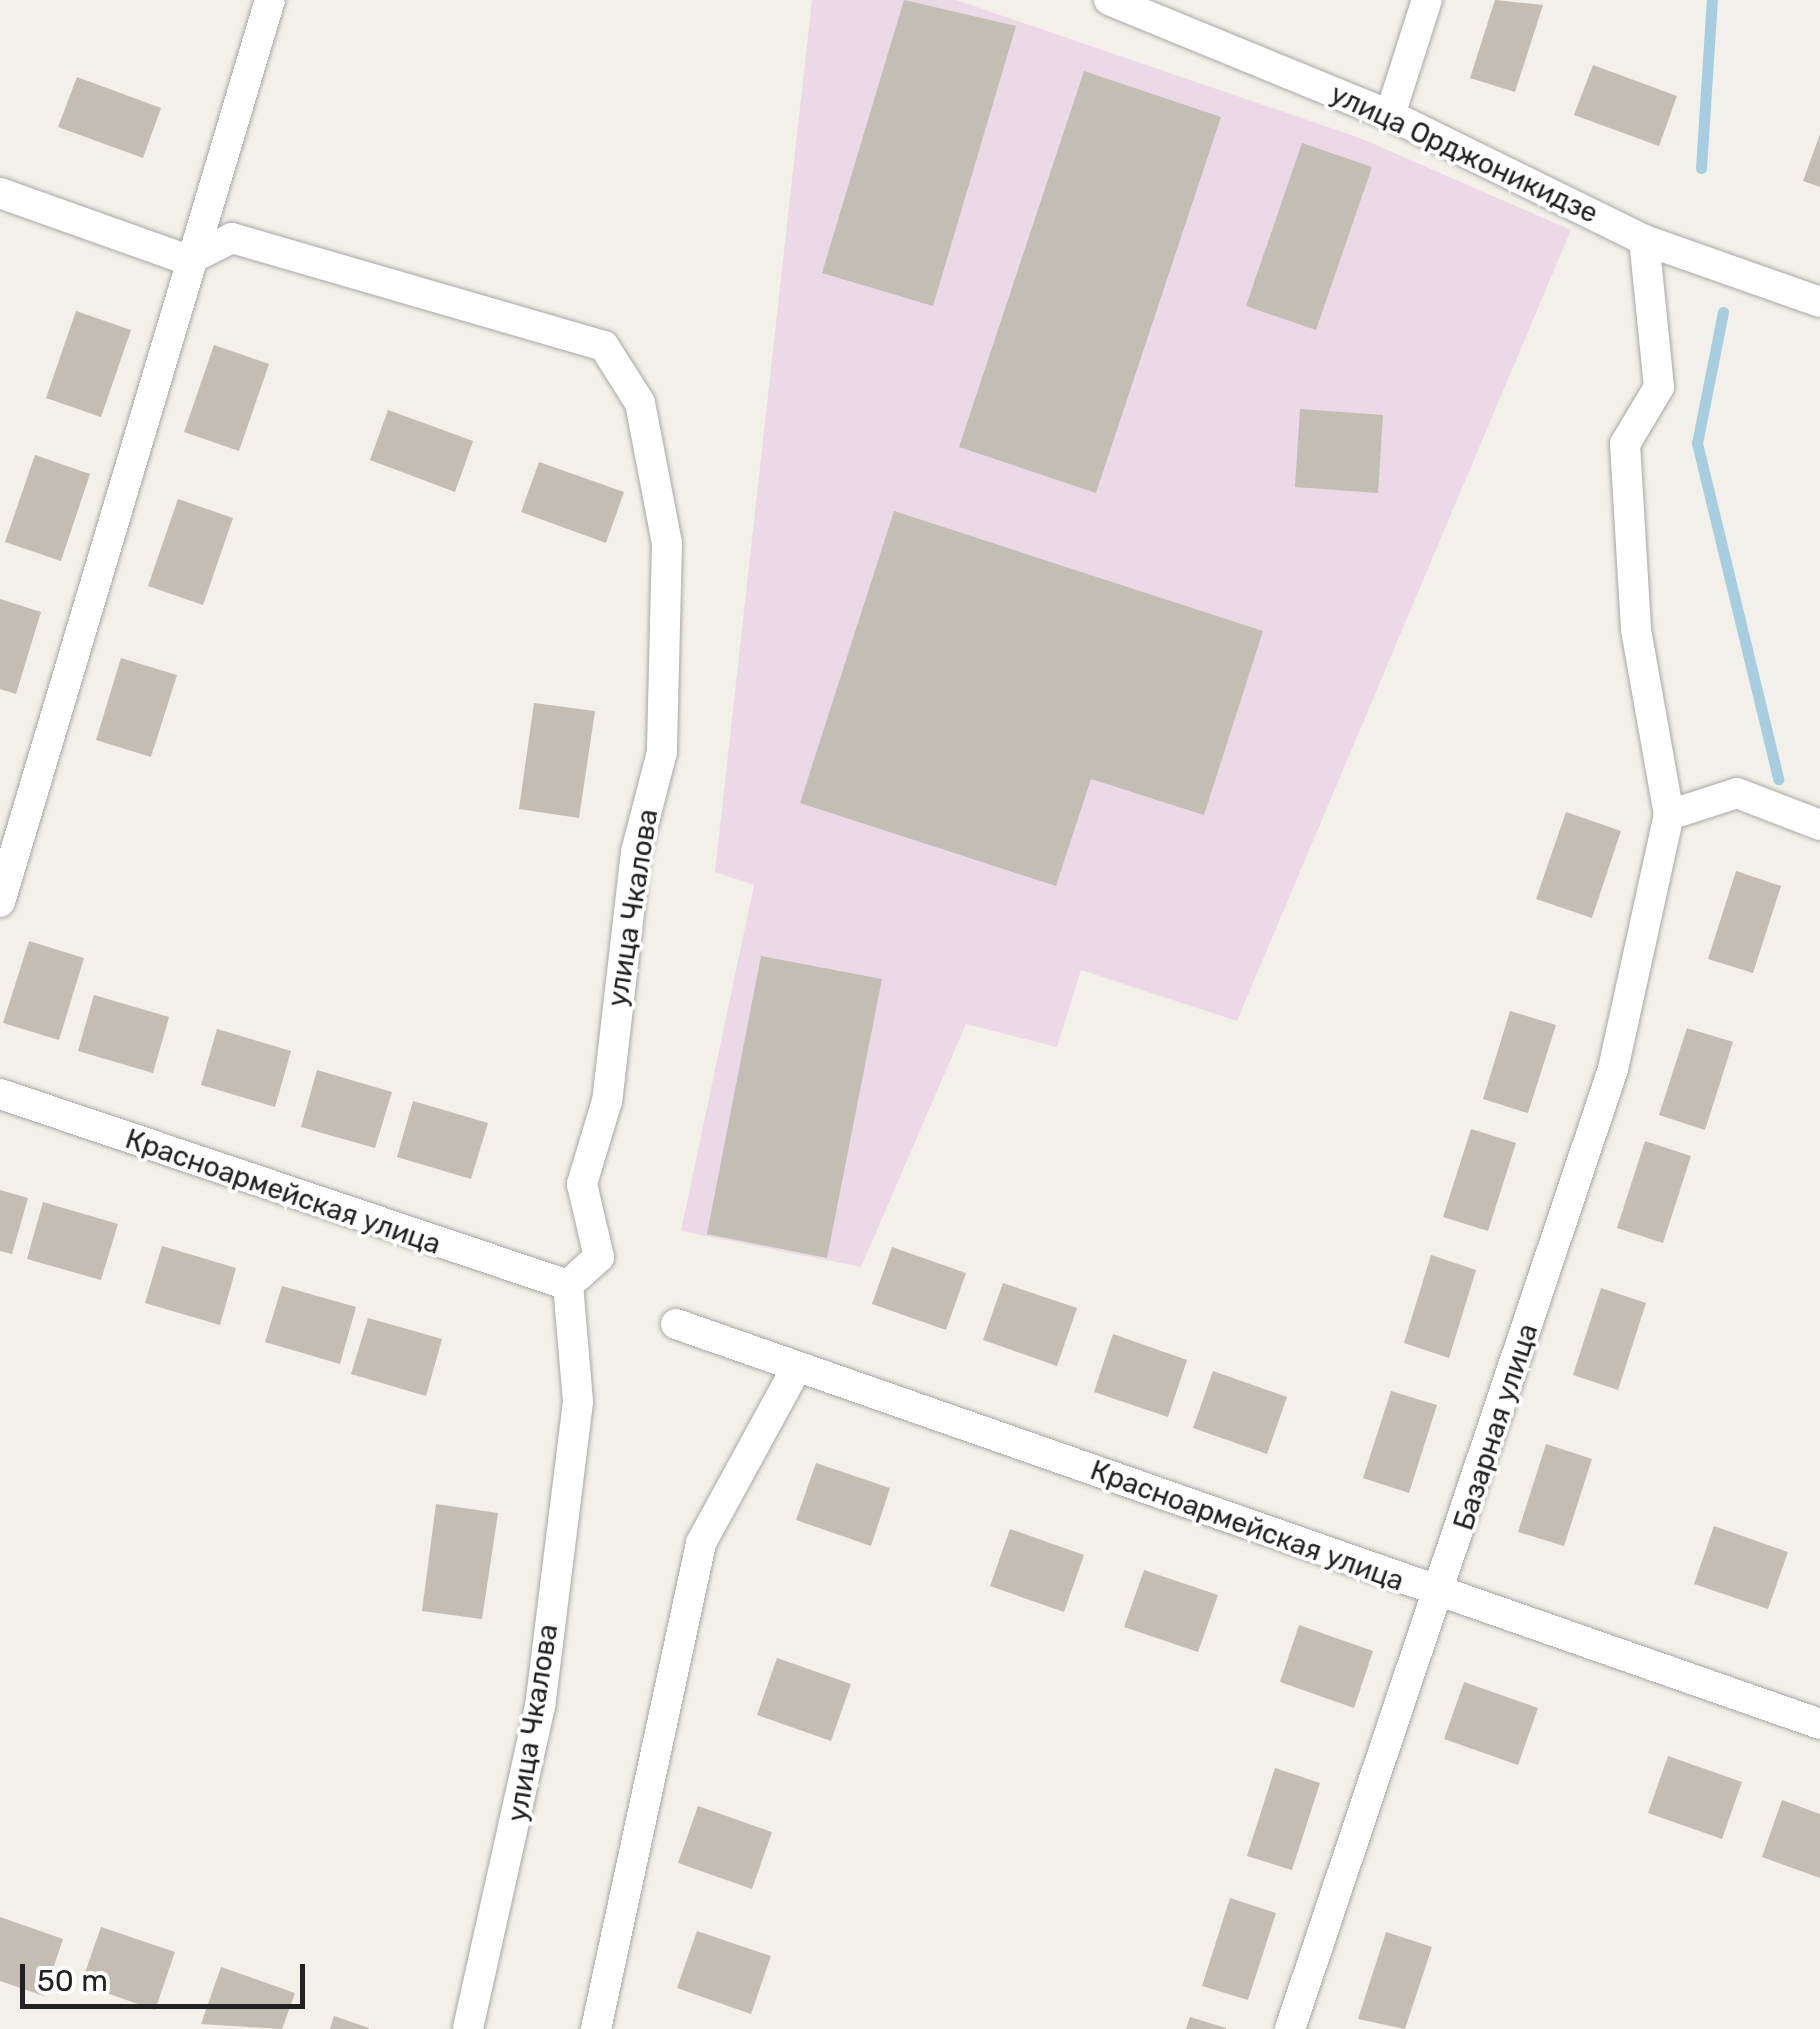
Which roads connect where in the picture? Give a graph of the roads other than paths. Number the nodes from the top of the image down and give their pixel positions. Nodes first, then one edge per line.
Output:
1 (270, 0) edge
2 (1109, 0) edge
3 (1427, 0) edge
4 (1390, 115) junction
5 (0, 193) edge
6 (1644, 240) junction
7 (188, 260) junction
8 (1820, 302) edge
9 (1669, 815) junction
10 (1820, 825) edge
11 (0, 902) edge
12 (0, 1094) edge
13 (568, 1286) junction
14 (676, 1324) dead end
15 (797, 1366) junction
16 (1442, 1595) junction
17 (1820, 1724) edge
18 (468, 2029) edge
19 (596, 2029) edge
20 (1290, 2029) edge

1 - 7 street
2 - 4 street, улица Орджоникидзе
3 - 4 street
4 - 6 street, улица Орджоникидзе
5 - 7 street
6 - 8 street, улица Орджоникидзе
6 - 9 street
7 - 11 street
7 - 13 street, улица Чкалова
9 - 10 street
9 - 16 street, Базарная улица
12 - 13 street, Красноармейская улица
13 - 18 street, улица Чкалова
14 - 15 street, Красноармейская улица
15 - 16 street, Красноармейская улица
15 - 19 street
16 - 17 street, Красноармейская улица
16 - 20 street, Базарная улица

